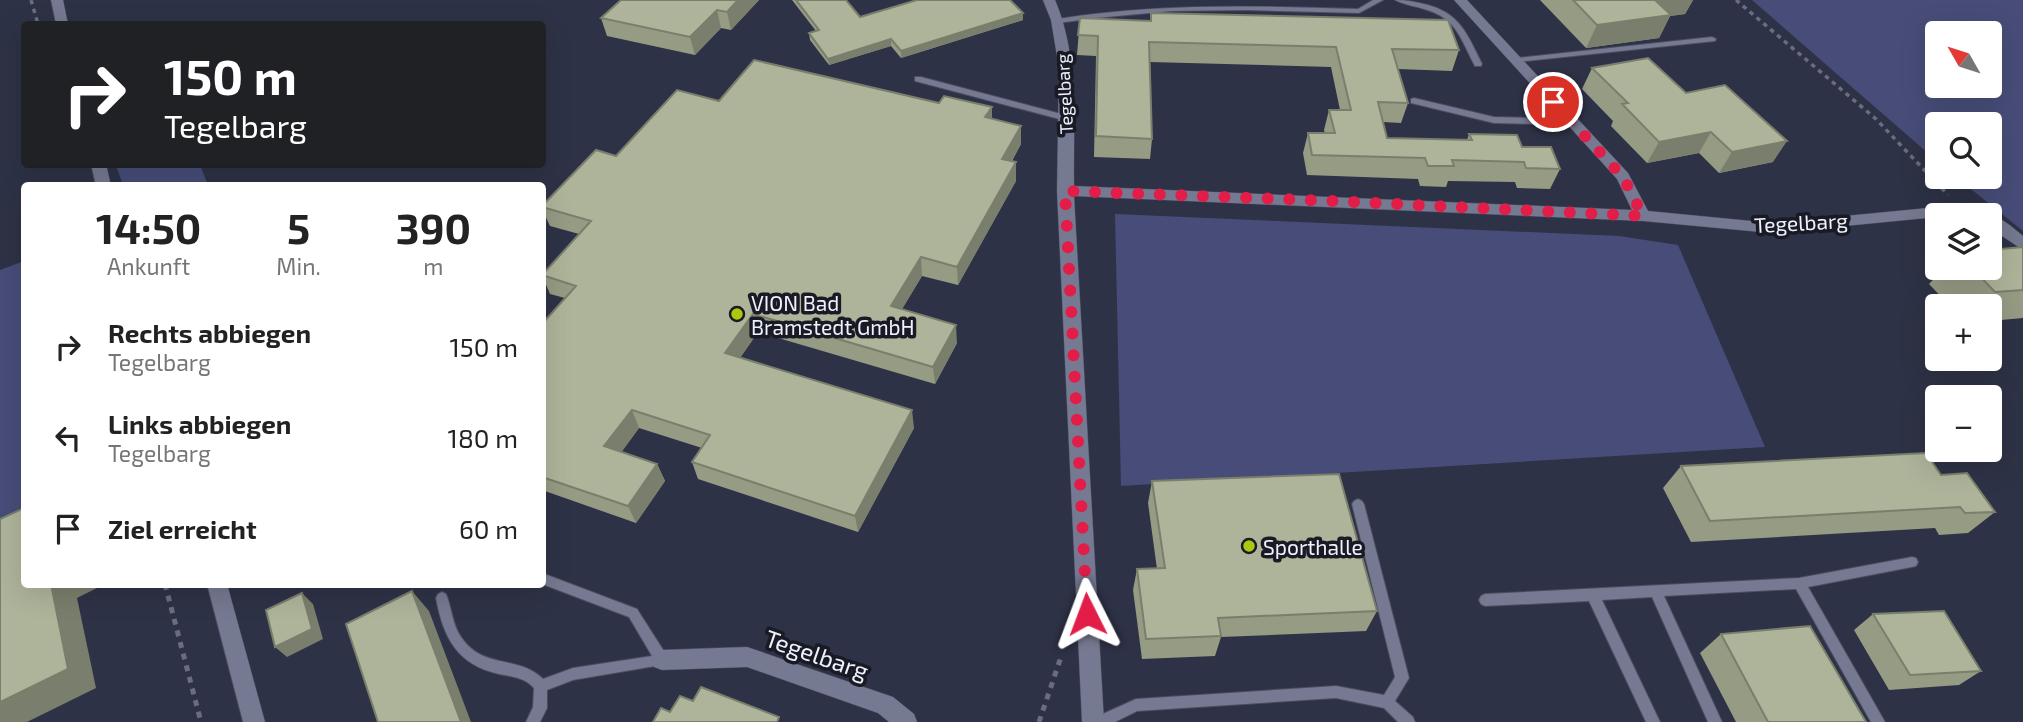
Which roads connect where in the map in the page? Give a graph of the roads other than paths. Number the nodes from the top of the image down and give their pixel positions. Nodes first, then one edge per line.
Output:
1 (57, 0) edge
2 (1049, 0) edge
3 (1379, 0) edge
4 (1399, 0) edge
5 (1460, 0) edge
6 (61, 21) edge
7 (1058, 21) junction
8 (1712, 39) dead end
9 (1516, 61) junction
10 (1478, 64) dead end
11 (918, 79) dead end
12 (1414, 101) dead end
13 (1066, 118) junction
14 (1572, 122) junction
15 (1065, 191) junction
16 (1643, 216) junction
17 (1925, 216) edge
18 (2002, 229) edge
19 (2023, 244) edge
20 (1358, 504) dead end
21 (1912, 562) dead end
22 (546, 580) edge
23 (1799, 583) junction
24 (218, 588) edge
25 (1655, 591) junction
26 (1593, 595) junction
27 (442, 598) dead end
28 (1485, 600) dead end
29 (662, 660) junction
30 (541, 686) junction
31 (1387, 702) junction
32 (254, 722) edge
33 (533, 722) edge
34 (906, 722) edge
35 (1093, 722) edge
36 (1101, 722) edge
37 (1408, 722) edge
38 (1653, 722) edge
39 (1714, 722) edge
40 (1878, 722) edge

1 - 6 street
2 - 7 street, Tegelbarg
3 - 7 lane
4 - 10 lane
5 - 9 street
7 - 13 street, Tegelbarg
8 - 9 lane
9 - 14 street
11 - 13 lane
12 - 14 lane
13 - 15 street, Tegelbarg
14 - 16 street
15 - 16 street, Tegelbarg
15 - 35 street, Tegelbarg
16 - 17 street, Tegelbarg
18 - 19 street
20 - 31 lane
21 - 23 lane
22 - 29 lane
23 - 25 lane
23 - 40 lane
24 - 32 street
25 - 26 lane
25 - 39 lane
26 - 28 lane
26 - 38 lane
27 - 30 lane
29 - 30 lane
29 - 34 street, Tegelbarg
30 - 33 lane
31 - 36 lane
31 - 37 lane

